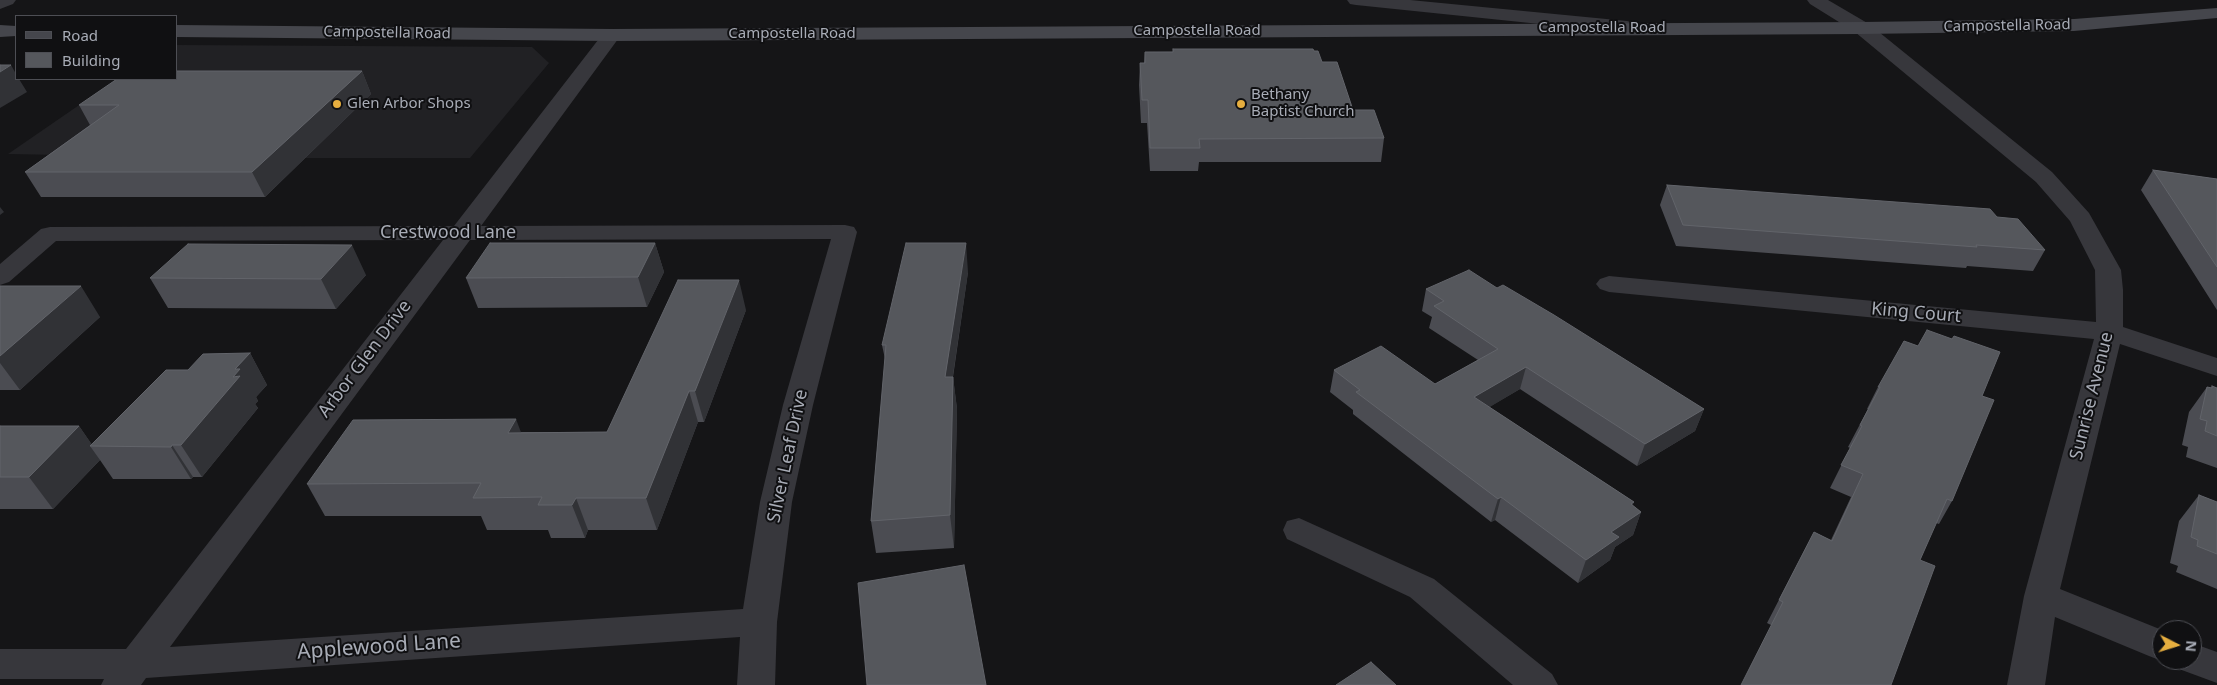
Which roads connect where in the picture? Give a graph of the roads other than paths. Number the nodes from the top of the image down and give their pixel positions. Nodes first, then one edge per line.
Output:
1 (7, 0) edge
2 (1356, 0) edge
3 (1816, 0) edge
4 (0, 4) edge
5 (2217, 13) edge
6 (1633, 28) junction
7 (1862, 28) junction
8 (0, 31) edge
9 (15, 31) edge
10 (178, 31) edge
11 (612, 35) junction
12 (461, 232) junction
13 (845, 232) joint
14 (0, 276) edge
15 (1609, 284) dead end
16 (2109, 332) junction
17 (2217, 367) edge
18 (1298, 530) dead end
19 (2041, 596) junction
20 (758, 622) junction
21 (2152, 642) edge
22 (2202, 662) edge
23 (0, 664) edge
24 (2217, 668) edge
25 (127, 674) edge
26 (756, 685) edge
27 (1539, 685) edge
28 (2026, 685) edge

1 - 4 street
2 - 6 street
3 - 7 street, Sunrise Avenue
5 - 7 main road, Campostella Road
6 - 7 main road, Campostella Road
6 - 11 main road, Campostella Road
7 - 16 street, Sunrise Avenue
8 - 9 main road
10 - 11 main road, Campostella Road
11 - 12 street, Arbor Glen Drive
12 - 13 street, Crestwood Lane
12 - 14 street, Crestwood Lane
12 - 25 street, Arbor Glen Drive
13 - 20 street, Silver Leaf Drive
15 - 16 street, King Court
16 - 17 street, King Court
16 - 19 street, Sunrise Avenue
18 - 27 street
19 - 21 street
19 - 28 street, Sunrise Avenue
20 - 25 street, Applewood Lane
20 - 26 street, Silver Leaf Drive
22 - 24 street
23 - 25 street, Applewood Lane

